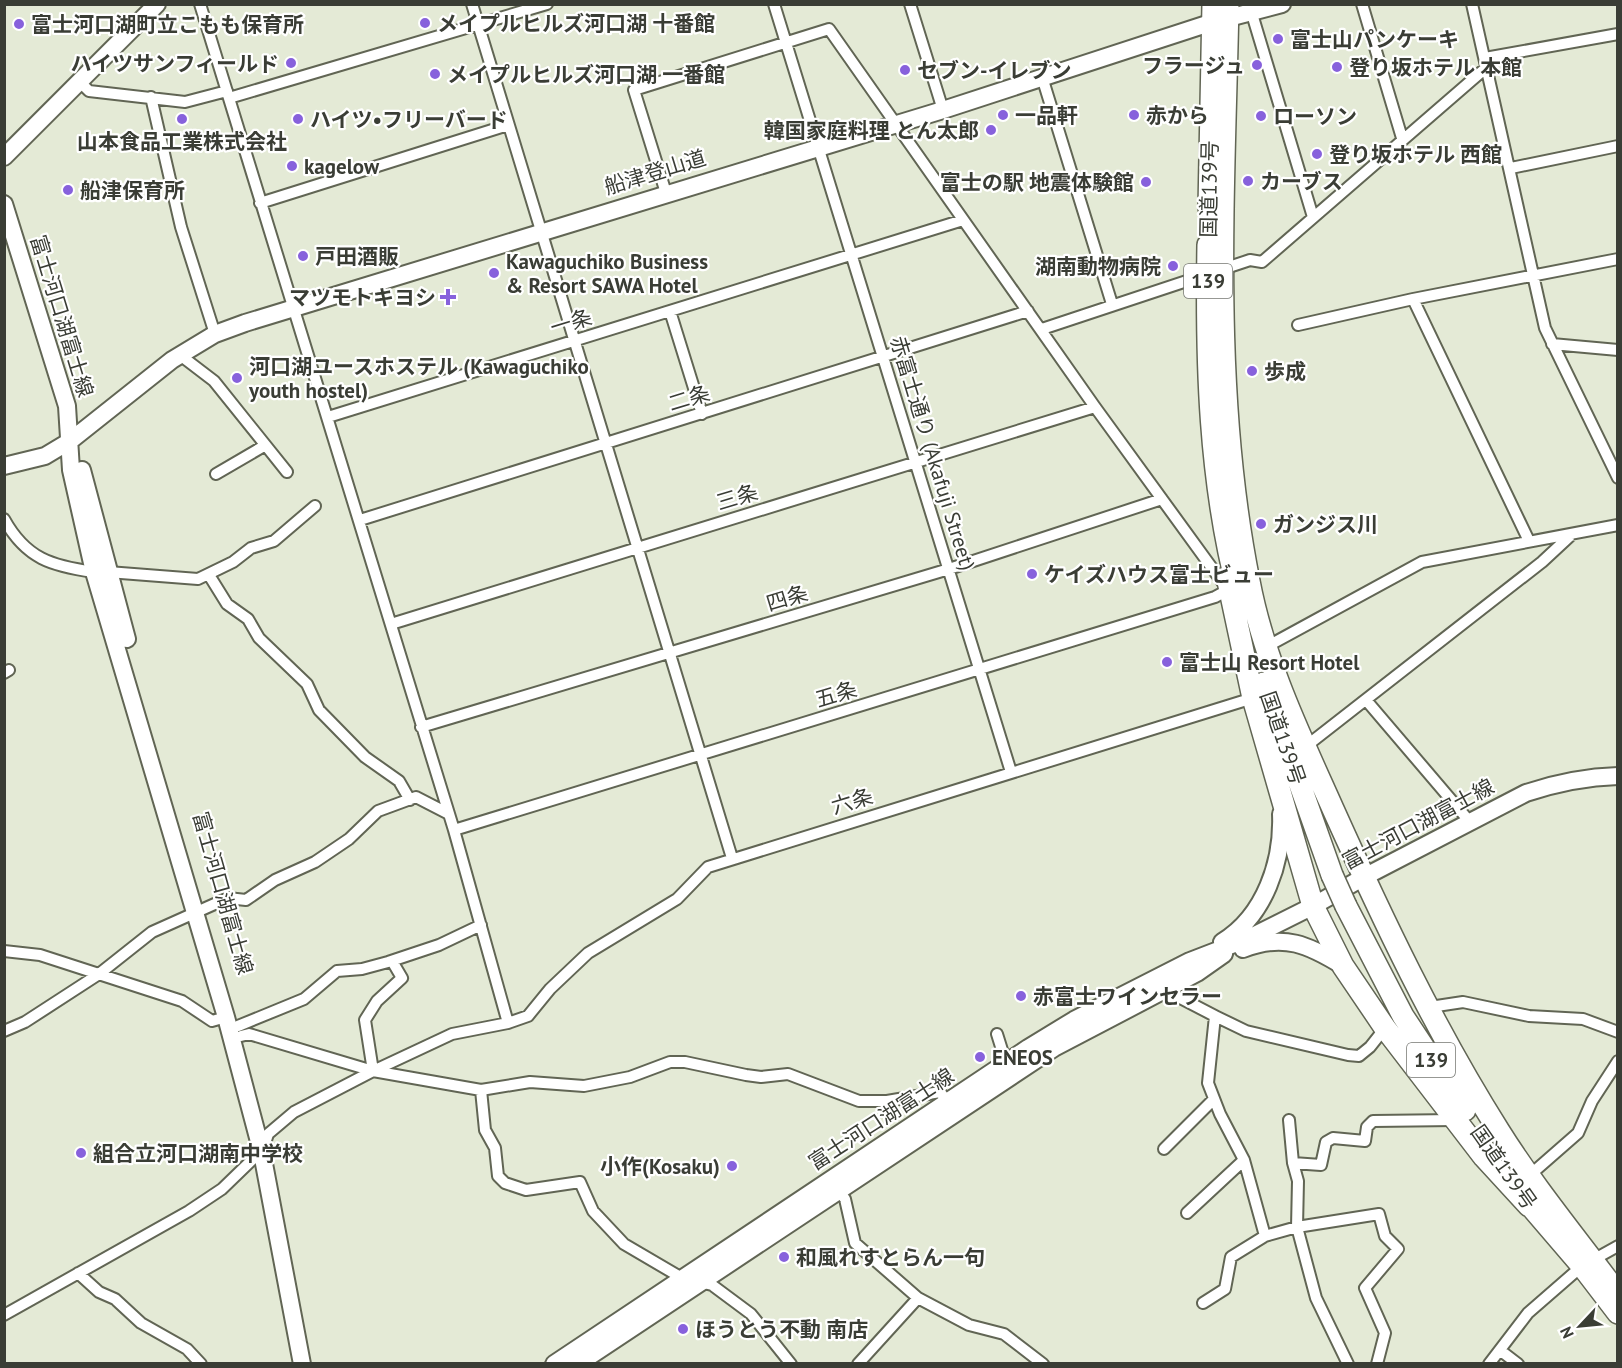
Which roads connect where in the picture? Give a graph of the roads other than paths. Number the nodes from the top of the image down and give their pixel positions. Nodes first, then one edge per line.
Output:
1 (157, 4) edge
2 (200, 4) edge
3 (472, 4) edge
4 (547, 4) edge
5 (774, 4) edge
6 (910, 4) edge
7 (1282, 4) edge
8 (1362, 4) edge
9 (1472, 4) edge
10 (1221, 12) edge
11 (1252, 14) junction
12 (478, 26) junction
13 (1617, 34) edge
14 (786, 42) junction
15 (1486, 63) junction
16 (1042, 77) junction
17 (81, 83) junction
18 (228, 94) junction
19 (151, 97) junction
20 (943, 110) junction
21 (897, 124) junction
22 (508, 125) junction
23 (1402, 138) junction
24 (818, 146) junction
25 (1617, 146) edge
26 (4, 157) edge
27 (1511, 168) junction
28 (666, 193) junction
29 (260, 203) junction
30 (4, 204) edge
31 (1313, 217) junction
32 (963, 220) junction
33 (540, 232) junction
34 (851, 254) junction
35 (1617, 259) edge
36 (1215, 271) junction
37 (1534, 276) junction
38 (1413, 299) junction
39 (1112, 304) junction
40 (292, 308) junction
41 (670, 311) junction
42 (1028, 311) junction
43 (1298, 325) dead end
44 (1042, 329) junction
45 (215, 334) junction
46 (574, 342) junction
47 (1552, 344) junction
48 (1617, 350) edge
49 (180, 355) junction
50 (883, 357) junction
51 (1095, 407) junction
52 (702, 414) junction
53 (327, 417) junction
54 (70, 441) junction
55 (606, 443) junction
56 (264, 446) junction
57 (916, 462) junction
58 (4, 466) edge
59 (287, 472) dead end
60 (216, 474) dead end
61 (1617, 478) edge
62 (1162, 499) junction
63 (315, 506) dead end
64 (4, 519) edge
65 (360, 520) junction
66 (1617, 525) edge
67 (1571, 536) junction
68 (1529, 541) junction
69 (639, 547) junction
70 (1229, 557) junction
71 (949, 569) junction
72 (101, 572) junction
73 (209, 575) junction
74 (1228, 590) junction
75 (391, 624) junction
76 (1266, 647) junction
77 (670, 654) junction
78 (980, 670) junction
79 (1253, 698) junction
80 (1366, 700) junction
81 (420, 727) junction
82 (1305, 747) junction
83 (700, 755) junction
84 (1011, 772) junction
85 (1617, 776) edge
86 (1280, 796) junction
87 (410, 800) junction
88 (449, 814) junction
89 (1470, 822) junction
90 (454, 830) junction
91 (732, 858) junction
92 (1364, 877) junction
93 (1313, 906) junction
94 (199, 909) junction
95 (481, 925) junction
96 (4, 951) edge
97 (392, 961) junction
98 (1344, 966) junction
99 (1193, 967) junction
100 (99, 974) junction
101 (1160, 984) junction
102 (1430, 1007) junction
103 (1215, 1016) junction
104 (508, 1023) junction
105 (235, 1027) junction
106 (1385, 1028) junction
107 (4, 1031) edge
108 (1617, 1032) edge
109 (998, 1034) dead end
110 (1617, 1061) edge
111 (1008, 1070) junction
112 (373, 1071) junction
113 (481, 1090) junction
114 (1214, 1099) junction
115 (952, 1107) junction
116 (1289, 1120) dead end
117 (1456, 1120) junction
118 (268, 1134) junction
119 (1164, 1149) dead end
120 (262, 1154) junction
121 (1244, 1160) junction
122 (1293, 1163) junction
123 (1530, 1175) junction
124 (838, 1190) junction
125 (1529, 1206) junction
126 (1187, 1213) dead end
127 (1297, 1227) junction
128 (1265, 1236) junction
129 (1617, 1246) edge
130 (1587, 1263) junction
131 (78, 1273) junction
132 (690, 1280) junction
133 (1617, 1294) edge
134 (918, 1298) junction
135 (1203, 1304) dead end
136 (1617, 1313) edge
137 (4, 1315) edge
138 (1501, 1351) junction
139 (201, 1364) edge
140 (302, 1364) edge
141 (312, 1364) edge
142 (554, 1364) edge
143 (578, 1364) edge
144 (791, 1364) edge
145 (858, 1364) edge
146 (1043, 1364) edge
147 (1348, 1364) edge
148 (1377, 1364) edge
149 (1489, 1364) edge
150 (1518, 1364) edge

1 - 17 main road
2 - 18 street
3 - 12 street
4 - 12 street
5 - 14 street, 赤富士通り (Akafuji Street)
6 - 20 street
7 - 11 main road, 船津登山道
8 - 23 street
9 - 15 street
10 - 11 main road, 船津登山道
10 - 16 main road, 船津登山道
10 - 36 highway, 国道139号 / 139
11 - 31 street
12 - 18 street
12 - 22 street
13 - 15 street
14 - 21 street
14 - 24 street, 赤富士通り (Akafuji Street)
14 - 28 street
15 - 23 street
15 - 27 street
16 - 20 main road, 船津登山道
16 - 39 street
17 - 19 street
17 - 26 main road
18 - 19 street
18 - 29 street
19 - 45 street
20 - 21 main road, 船津登山道
21 - 24 main road, 船津登山道
21 - 32 street
22 - 29 street
22 - 33 street
23 - 31 street
24 - 28 main road, 船津登山道
24 - 34 street, 赤富士通り (Akafuji Street)
25 - 27 street
27 - 37 street
28 - 33 main road, 船津登山道
29 - 40 street
30 - 54 main road, 富士河口湖富士線
31 - 36 street
32 - 34 street, 一条
32 - 42 street
33 - 40 main road, 船津登山道
33 - 46 street
34 - 41 street, 一条
34 - 50 street, 赤富士通り (Akafuji Street)
35 - 37 street
36 - 39 street
36 - 70 highway, 国道139号 / 139
36 - 76 highway, 国道139号 / 139
37 - 38 street
37 - 47 street
38 - 43 street
38 - 68 street
39 - 44 street
40 - 45 main road, 船津登山道
40 - 53 street
41 - 46 street, 一条
41 - 52 street
42 - 44 street
42 - 50 street, 二条
44 - 51 street
45 - 49 main road, 船津登山道
46 - 53 street, 一条
46 - 55 street
47 - 48 street
47 - 61 street
49 - 54 main road, 船津登山道
49 - 56 street
50 - 52 street, 二条
50 - 57 street, 赤富士通り (Akafuji Street)
51 - 57 street, 三条
51 - 62 street
52 - 55 street, 二条
53 - 65 street
54 - 58 main road, 船津登山道
54 - 72 main road, 富士河口湖富士線
55 - 65 street, 二条
55 - 69 street
56 - 59 street
56 - 60 street
57 - 69 street, 三条
57 - 71 street, 赤富士通り (Akafuji Street)
62 - 71 street, 四条
62 - 74 street
63 - 73 street
64 - 72 street
65 - 75 street
66 - 67 street
67 - 68 street
67 - 80 street
68 - 76 street
69 - 75 street, 三条
69 - 77 street
70 - 74 highway
70 - 125 highway, 国道139号 / 139, bridge
71 - 77 street, 四条
71 - 78 street, 赤富士通り (Akafuji Street)
72 - 73 street
72 - 94 main road, 富士河口湖富士線
73 - 87 street
74 - 78 street, 五条
74 - 79 highway
75 - 81 street
76 - 82 highway, 国道139号 / 139
77 - 81 street, 四条
77 - 83 street
78 - 83 street, 五条
78 - 84 street, 赤富士通り (Akafuji Street)
79 - 84 street, 六条
79 - 86 highway
80 - 82 street
80 - 89 street
81 - 88 street
82 - 92 highway, 国道139号 / 139
83 - 90 street, 五条
83 - 91 street
84 - 91 street, 六条
85 - 89 main road, 富士河口湖富士線
86 - 93 highway
86 - 99 main road
87 - 88 street
87 - 94 street
88 - 90 street
89 - 92 main road, 富士河口湖富士線
90 - 95 street
91 - 104 street, 六条
92 - 93 main road, 富士河口湖富士線
92 - 102 highway, 国道139号 / 139
93 - 98 highway
93 - 99 main road, 富士河口湖富士線
94 - 100 street
94 - 105 main road, 富士河口湖富士線
95 - 97 street
95 - 104 street
96 - 100 street
97 - 105 street
97 - 112 street
98 - 99 main road
98 - 106 highway
99 - 101 main road, 富士河口湖富士線
100 - 105 street
100 - 107 street
101 - 103 street
101 - 111 main road, 富士河口湖富士線
102 - 108 street
102 - 123 highway, 国道139号 / 139
103 - 106 street
103 - 114 street
104 - 112 street, 六条
105 - 112 street
105 - 118 main road, 富士河口湖富士線
105 - 120 main road, 富士河口湖富士線
106 - 117 highway
109 - 111 street
110 - 123 street
111 - 115 main road, 富士河口湖富士線
112 - 113 street
112 - 118 street, 六条
113 - 115 street
113 - 132 street
114 - 119 street
114 - 121 street
115 - 124 main road, 富士河口湖富士線
115 - 132 main road, 富士河口湖富士線
116 - 122 street
117 - 122 street
117 - 125 highway
118 - 120 street
118 - 141 main road, 富士河口湖富士線
120 - 131 street
120 - 140 main road, 富士河口湖富士線
121 - 126 street
121 - 128 street
122 - 127 street
123 - 130 highway, 国道139号 / 139
124 - 132 main road, 富士河口湖富士線
124 - 134 street
125 - 130 highway, 国道139号 / 139
127 - 128 street
127 - 147 street
127 - 148 street
128 - 135 street
129 - 130 street
130 - 133 highway, 国道139号 / 139
130 - 136 highway, 国道139号 / 139
130 - 138 street
131 - 137 street
131 - 139 street
132 - 142 main road, 富士河口湖富士線
132 - 143 main road, 富士河口湖富士線
132 - 144 street
134 - 145 street
134 - 146 street
138 - 149 street
138 - 150 street

